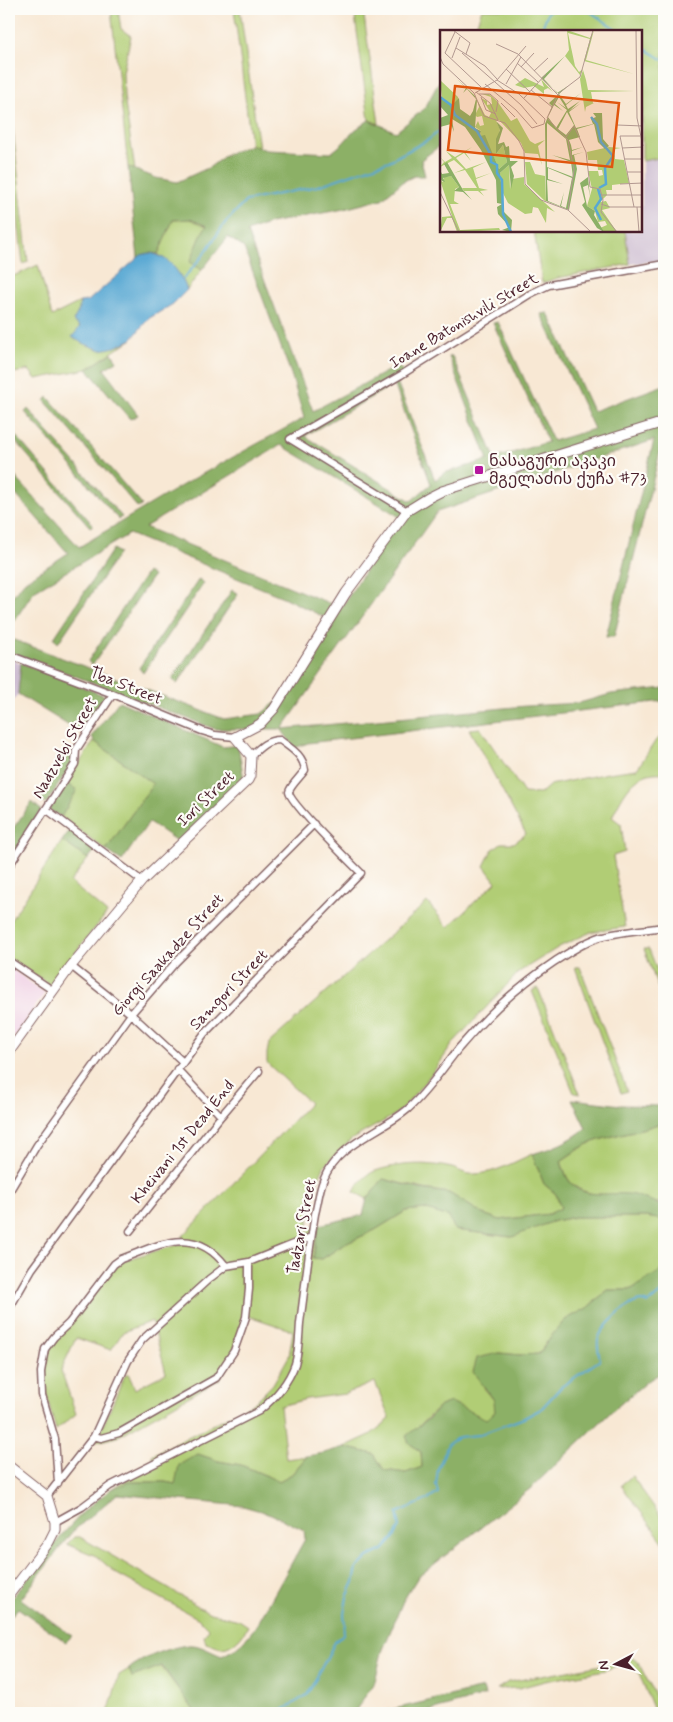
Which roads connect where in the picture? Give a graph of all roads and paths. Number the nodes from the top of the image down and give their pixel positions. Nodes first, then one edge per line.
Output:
1 (664, 264) edge
2 (664, 422) edge
3 (407, 511) junction
4 (9, 655) edge
5 (112, 694) junction
6 (235, 737) junction
7 (251, 756) junction
8 (46, 809) junction
9 (314, 824) junction
10 (9, 866) edge
11 (142, 881) junction
12 (664, 927) edge
13 (9, 961) edge
14 (71, 966) junction
15 (52, 990) junction
16 (131, 1014) junction
17 (9, 1052) edge
18 (182, 1062) junction
19 (177, 1069) junction
20 (259, 1071) dead end
21 (221, 1116) junction
22 (9, 1192) edge
23 (130, 1231) dead end
24 (311, 1237) junction
25 (248, 1262) junction
26 (226, 1266) junction
27 (9, 1309) edge
28 (94, 1436) junction
29 (9, 1466) edge
30 (58, 1483) junction
31 (47, 1496) junction
32 (55, 1522) junction
33 (9, 1595) edge

1 - 3 street, Ioane Batonishvili Street
2 - 3 street
3 - 6 street
4 - 5 street, Tba Street
5 - 6 street, Tba Street
5 - 8 street, Nadzvebi Street
6 - 7 street
7 - 9 street, Samgori Street
7 - 11 street, Iori Street
8 - 10 street, Nadzvebi Street
8 - 11 street
9 - 16 street, Giorgi Saakadze Street
9 - 18 street, Samgori Street
11 - 14 street, Iori Street
12 - 24 street, Tadzari Street
13 - 15 street
14 - 15 street, Iori Street
14 - 16 street
15 - 17 street, Iori Street
16 - 18 street
16 - 22 street, Giorgi Saakadze Street
18 - 19 street, Samgori Street
19 - 21 street
19 - 27 street, Samgori Street
20 - 21 street, Kheivani 1st Dead End
21 - 23 street, Kheivani 1st Dead End
24 - 25 street
24 - 32 street, Tadzari Street
25 - 26 street
25 - 28 street
26 - 28 street
26 - 30 street
28 - 30 street
29 - 31 street
30 - 31 street
31 - 32 street
32 - 33 street

